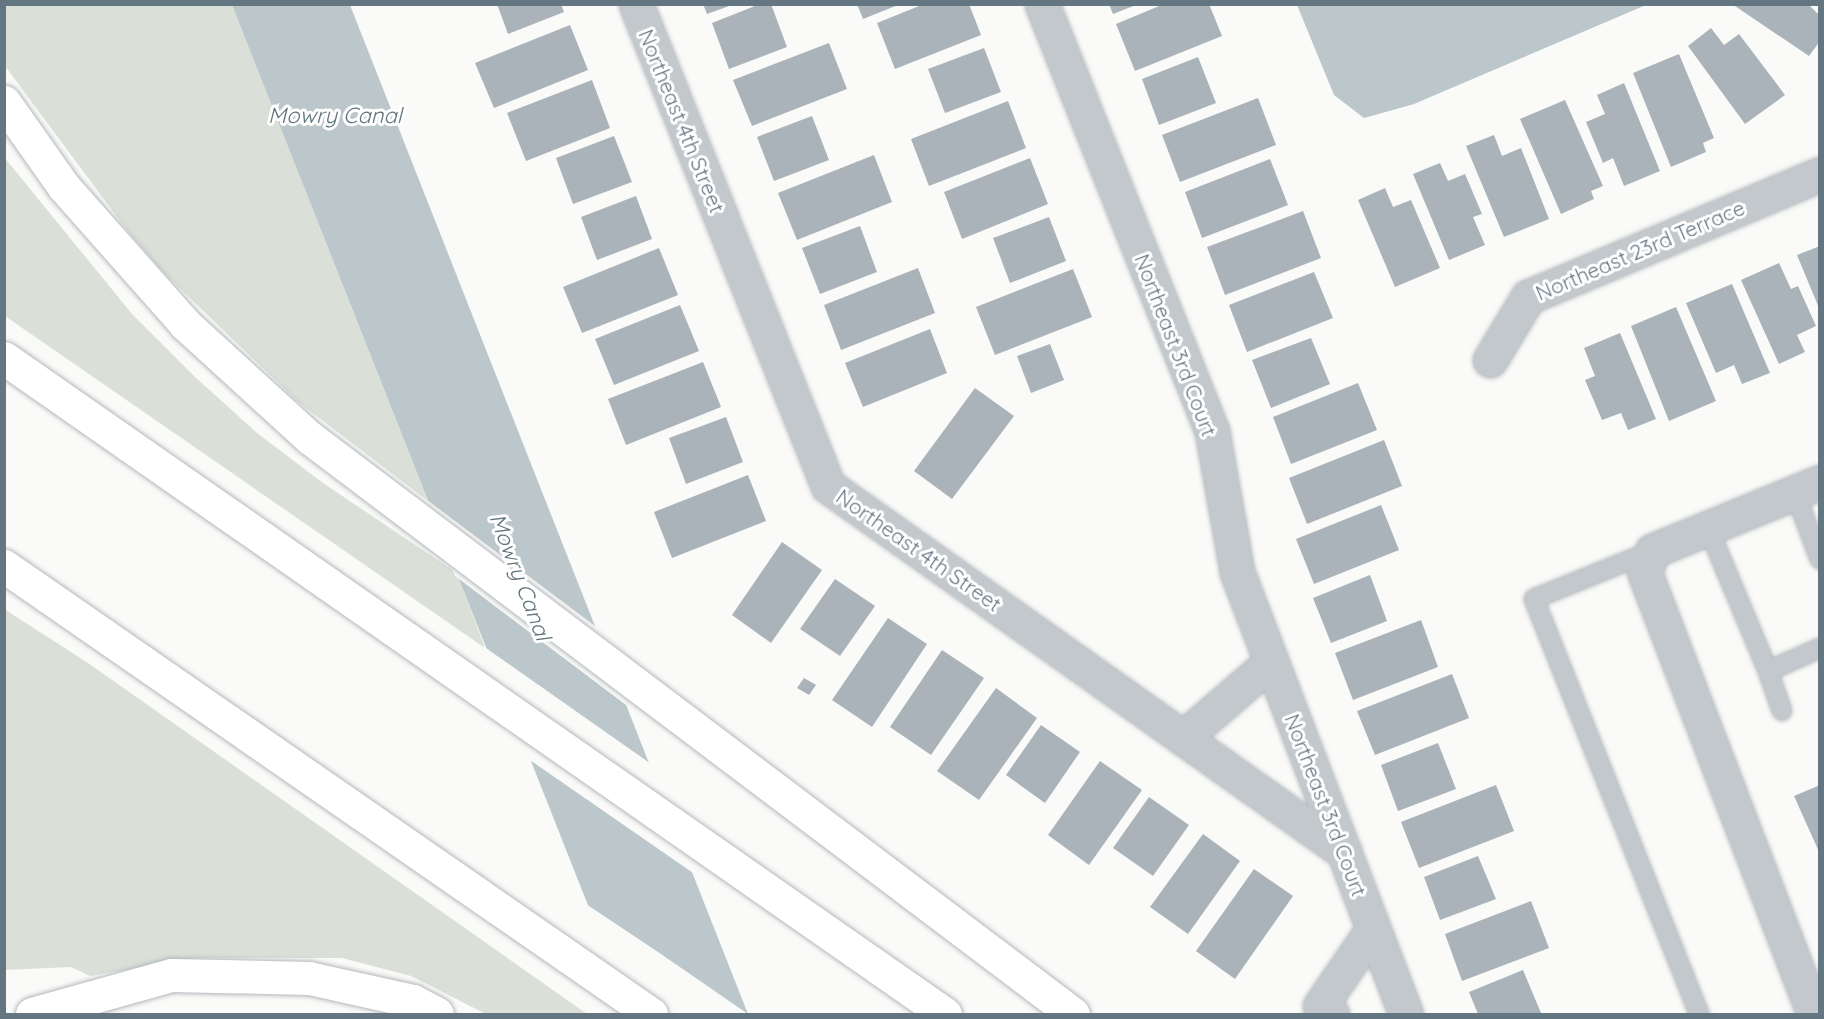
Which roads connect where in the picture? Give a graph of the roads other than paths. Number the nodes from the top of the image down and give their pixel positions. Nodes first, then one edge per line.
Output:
1 (636, 4) edge
2 (1041, 4) edge
3 (4, 102) edge
4 (1816, 173) edge
5 (4, 358) edge
6 (1490, 360) dead end
7 (1807, 488) edge
8 (1709, 530) junction
9 (1653, 551) junction
10 (1820, 559) edge
11 (4, 566) edge
12 (1820, 648) edge
13 (1271, 662) junction
14 (1768, 670) junction
15 (1782, 711) dead end
16 (1183, 738) junction
17 (1344, 852) junction
18 (1373, 928) junction
19 (32, 1014) edge
20 (436, 1014) edge
21 (651, 1014) edge
22 (945, 1014) edge
23 (1072, 1014) edge
24 (1332, 1014) edge
25 (1406, 1014) edge
26 (1699, 1014) edge
27 (1814, 1014) edge

1 - 16 street, Northeast 4th Street
2 - 13 street, Northeast 3rd Court
3 - 23 highway
4 - 6 street, Northeast 23rd Terrace
5 - 22 highway
7 - 8 street
7 - 10 lane
8 - 9 street
8 - 14 lane
9 - 26 lane
9 - 27 street
11 - 21 highway
12 - 14 lane
13 - 16 street
13 - 17 street, Northeast 3rd Court
14 - 15 lane
16 - 17 street, Northeast 4th Street
17 - 18 street, Northeast 3rd Court
18 - 24 street
18 - 25 street, Northeast 3rd Court
19 - 20 highway

